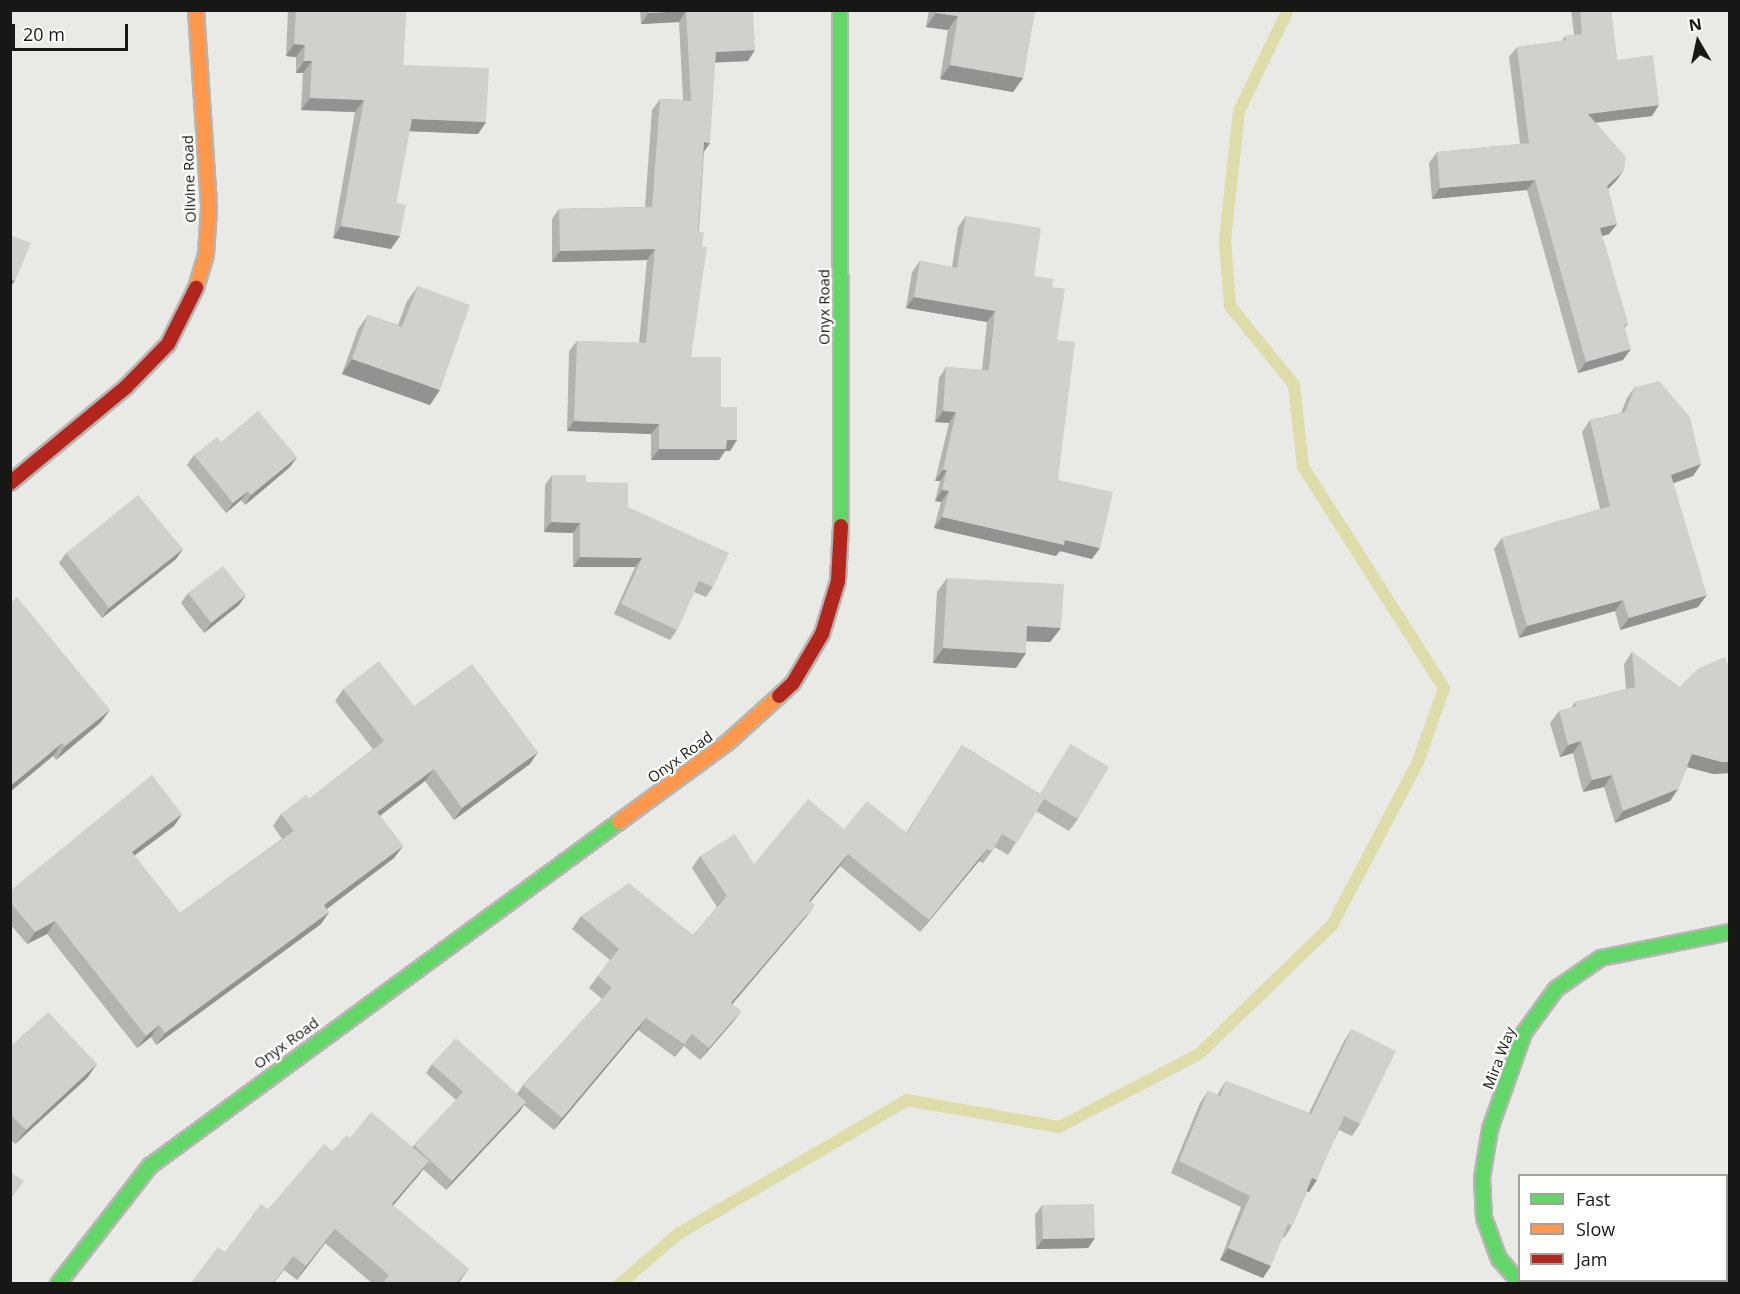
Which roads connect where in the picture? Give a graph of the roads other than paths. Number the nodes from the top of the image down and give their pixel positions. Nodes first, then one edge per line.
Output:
1 (196, 10) edge
2 (840, 10) edge
3 (10, 483) edge
4 (1730, 932) edge
5 (1518, 1281) edge
6 (57, 1284) edge

1 - 3 street, Olivine Road
2 - 6 street, Onyx Road
4 - 5 street, Mira Way

